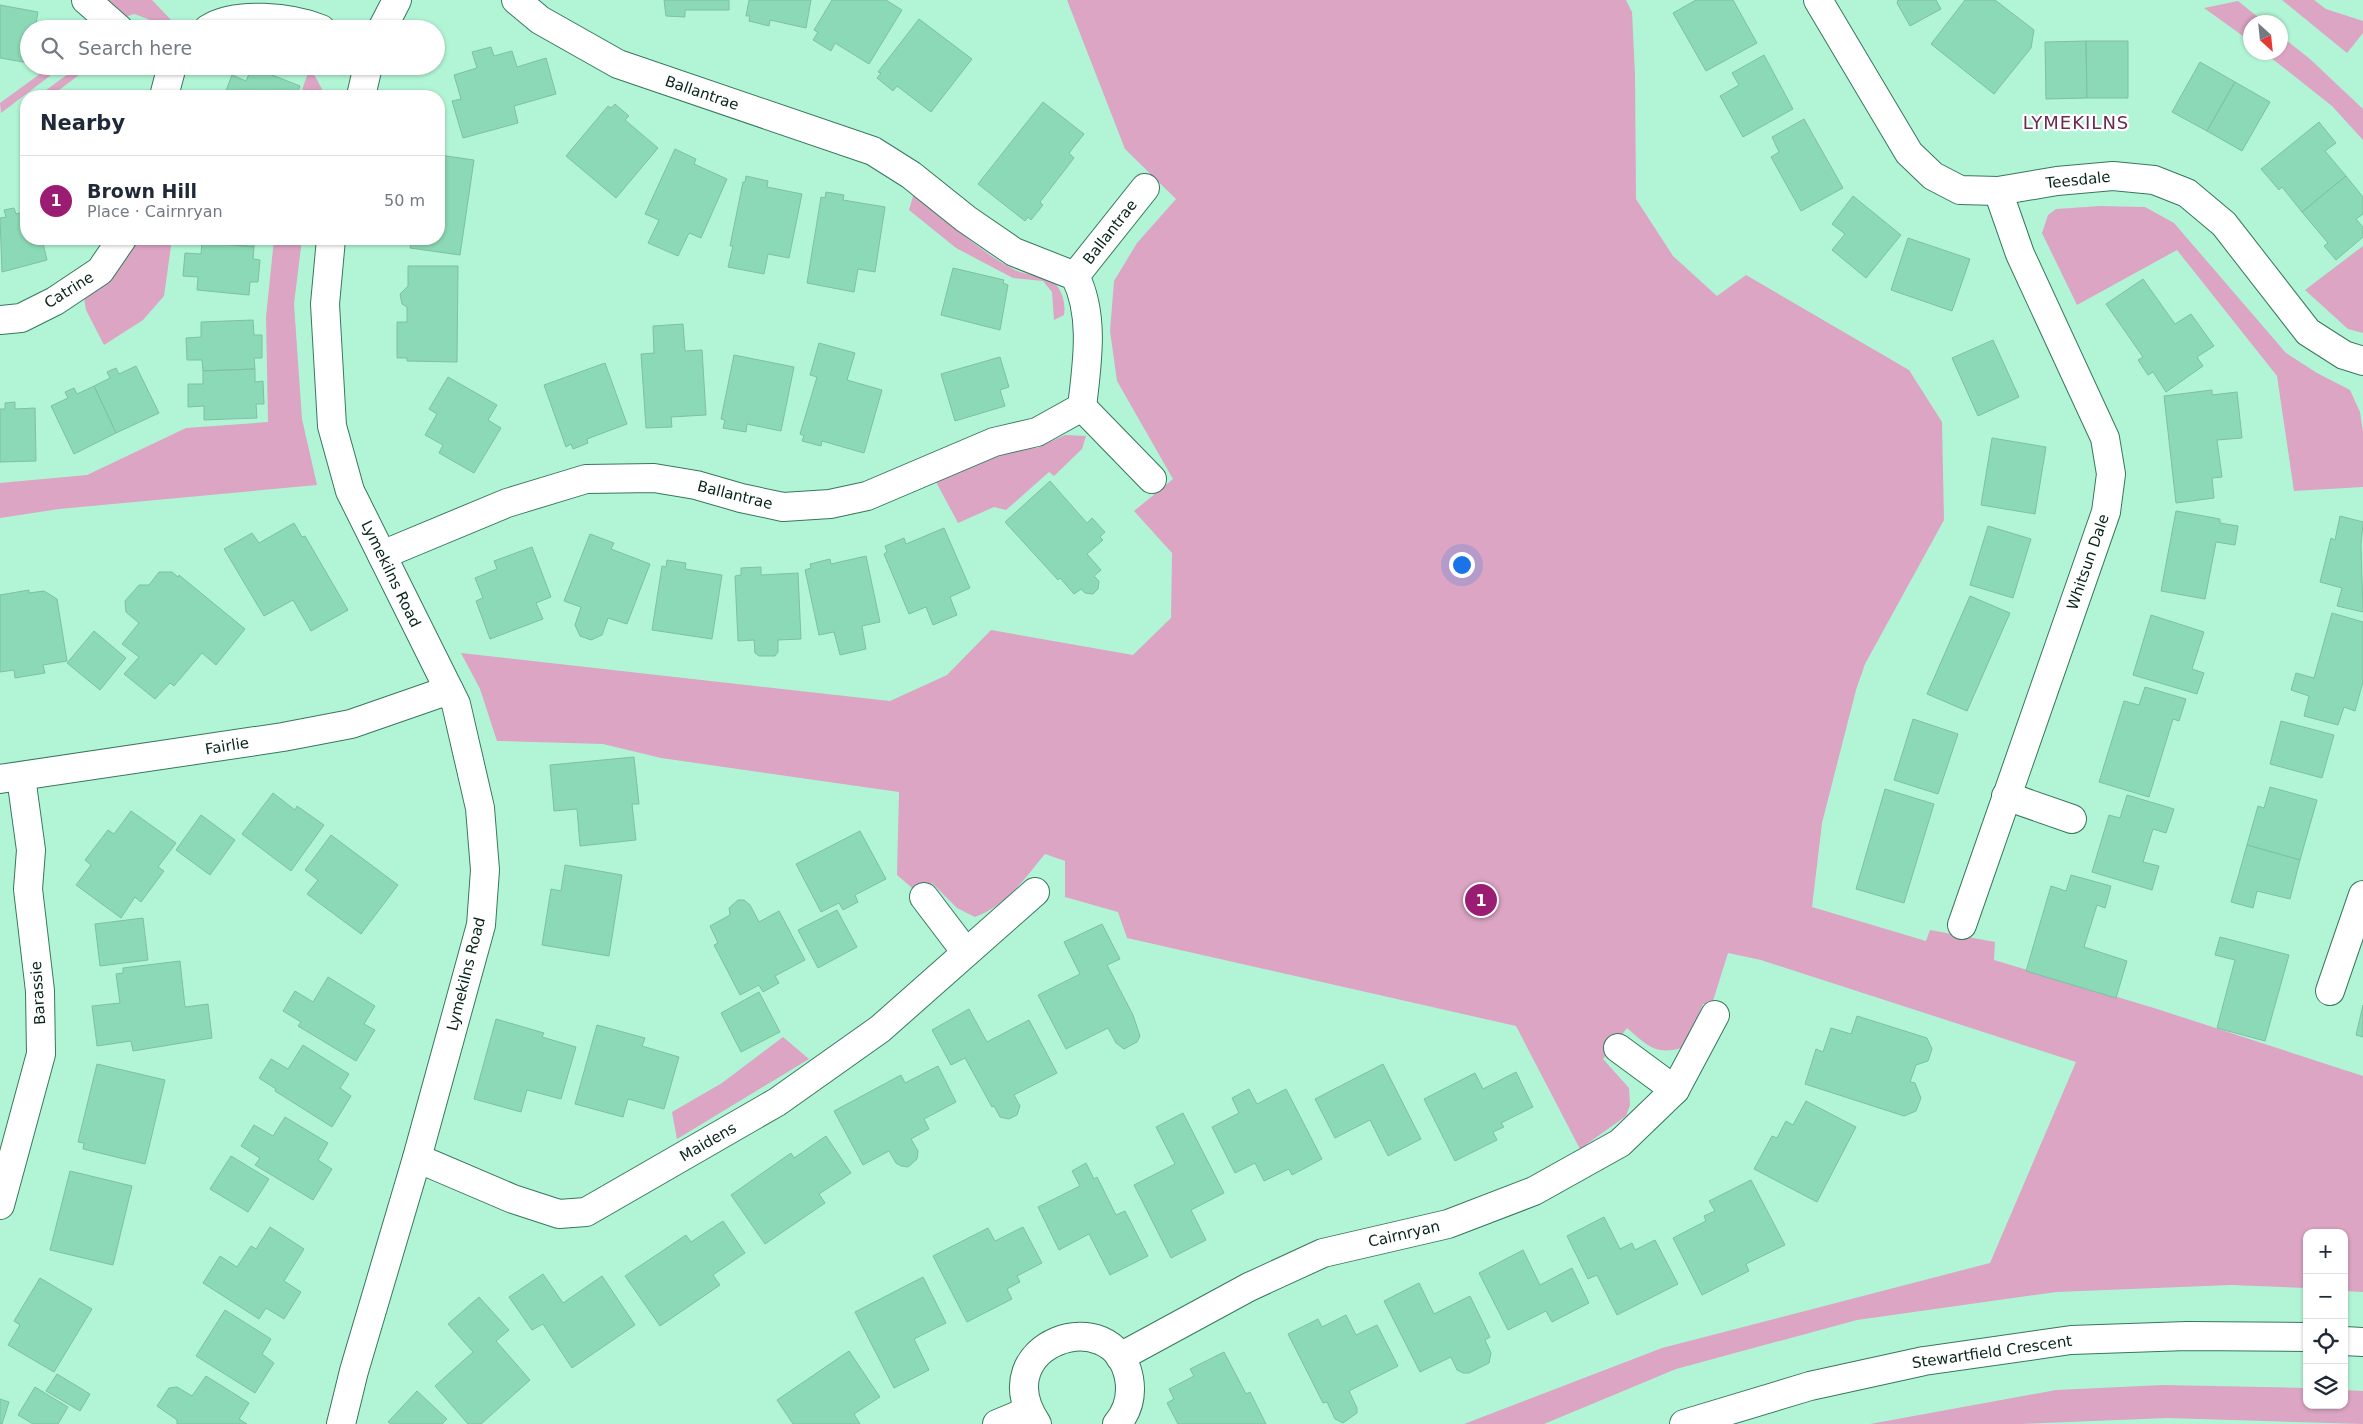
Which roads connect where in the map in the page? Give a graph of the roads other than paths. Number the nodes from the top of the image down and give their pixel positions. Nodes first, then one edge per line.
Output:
1 (86, 0) edge
2 (397, 0) edge
3 (516, 0) edge
4 (1818, 0) edge
5 (109, 20) edge
6 (235, 20) edge
7 (277, 20) edge
8 (387, 20) edge
9 (170, 75) edge
10 (366, 75) edge
11 (166, 90) edge
12 (362, 90) edge
13 (1144, 188) dead end
14 (1998, 191) junction
15 (118, 245) edge
16 (330, 245) edge
17 (1075, 276) junction
18 (0, 320) edge
19 (2363, 361) edge
20 (1082, 407) junction
21 (1152, 479) dead end
22 (382, 554) junction
23 (449, 690) junction
24 (11, 778) edge
25 (2006, 796) junction
26 (2072, 819) dead end
27 (1035, 892) dead end
28 (924, 897) dead end
29 (2362, 906) edge
30 (1962, 925) dead end
31 (965, 951) junction
32 (2330, 992) dead end
33 (1715, 1015) dead end
34 (1618, 1048) dead end
35 (1675, 1090) junction
36 (417, 1158) junction
37 (0, 1205) edge
38 (2303, 1337) edge
39 (2348, 1341) edge
40 (2363, 1342) edge
41 (1120, 1357) junction
42 (1033, 1418) edge
43 (341, 1424) edge
44 (997, 1424) edge
45 (1117, 1424) edge
46 (1684, 1424) edge

1 - 5 street
2 - 8 street
3 - 17 street, Ballantrae
4 - 14 street, Teesdale
6 - 7 street
9 - 11 street
10 - 12 street
13 - 17 street, Ballantrae
14 - 19 street, Teesdale
14 - 25 street, Whitsun Dale
15 - 18 street, Catrine
16 - 22 street, Lymekilns Road
17 - 20 street, Ballantrae
20 - 21 street
20 - 22 street, Ballantrae
22 - 23 street, Lymekilns Road
23 - 24 street, Fairlie
23 - 36 street, Lymekilns Road
24 - 37 street, Barassie
25 - 26 street
25 - 30 street, Whitsun Dale
27 - 31 street, Maidens
28 - 31 street
29 - 32 street
31 - 36 street, Maidens
33 - 35 street, Cairnryan
34 - 35 street
35 - 41 street, Cairnryan
36 - 43 street, Lymekilns Road
38 - 46 street, Stewartfield Crescent
39 - 40 street
41 - 42 street
41 - 45 street
42 - 44 street

